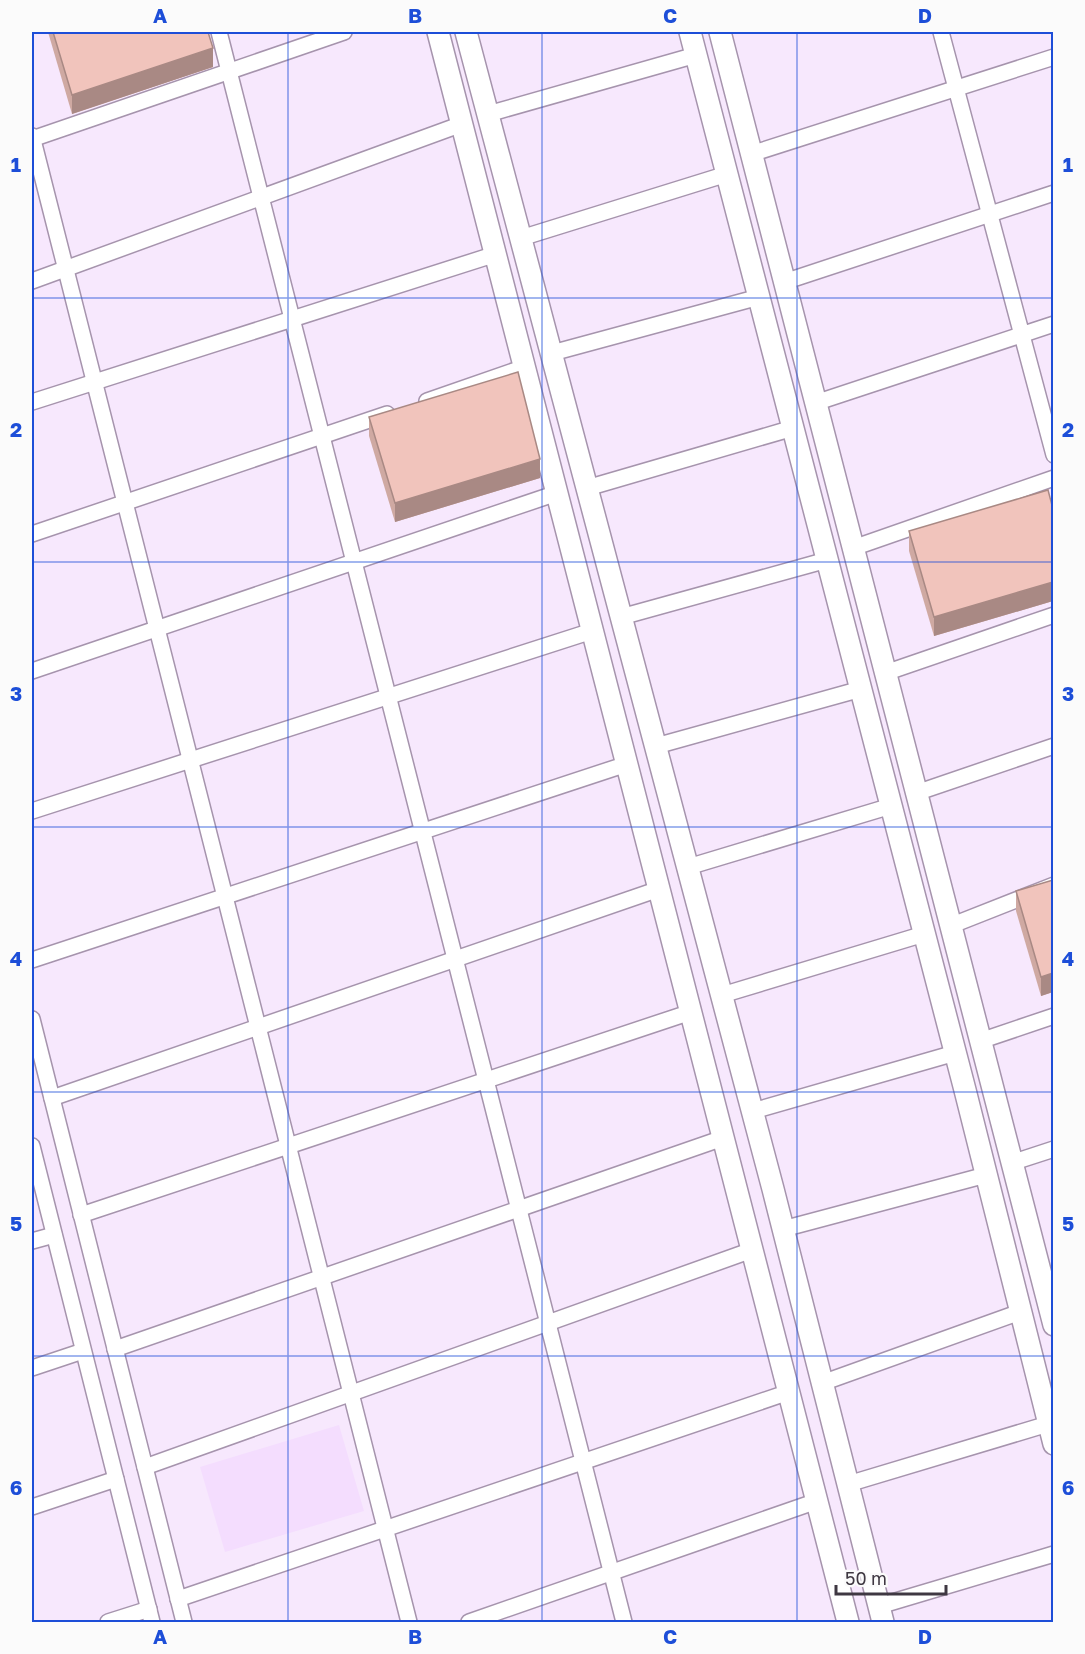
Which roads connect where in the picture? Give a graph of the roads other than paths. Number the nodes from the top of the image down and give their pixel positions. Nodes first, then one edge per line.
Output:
1 (219, 32) edge
2 (344, 32) edge
3 (438, 32) edge
4 (466, 32) edge
5 (690, 32) edge
6 (722, 32) edge
7 (940, 32) edge
8 (696, 55) junction
9 (1053, 57) edge
10 (229, 71) junction
11 (956, 89) junction
12 (488, 114) junction
13 (462, 124) junction
14 (32, 138) edge
15 (751, 154) junction
16 (727, 174) junction
17 (1053, 193) edge
18 (261, 198) junction
19 (989, 214) junction
20 (521, 238) junction
21 (496, 254) junction
22 (65, 268) junction
23 (32, 281) edge
24 (784, 282) junction
25 (759, 297) junction
26 (292, 319) junction
27 (1053, 324) edge
28 (1021, 335) junction
29 (552, 353) junction
30 (525, 367) junction
31 (94, 382) junction
32 (32, 402) edge
33 (815, 403) junction
34 (793, 428) junction
35 (322, 436) junction
36 (1053, 455) edge
37 (1053, 478) edge
38 (587, 488) junction
39 (557, 493) junction
40 (125, 503) junction
41 (32, 534) edge
42 (853, 548) junction
43 (827, 560) junction
44 (354, 562) junction
45 (1053, 615) edge
46 (621, 617) junction
47 (157, 629) junction
48 (592, 631) junction
49 (32, 671) edge
50 (885, 673) junction
51 (861, 689) junction
52 (388, 697) junction
53 (656, 746) junction
54 (1053, 746) edge
55 (190, 760) junction
56 (627, 764) junction
57 (916, 793) junction
58 (891, 806) junction
59 (32, 811) edge
60 (423, 832) junction
61 (688, 867) junction
62 (1053, 885) edge
63 (659, 889) junction
64 (225, 897) junction
65 (950, 926) junction
66 (924, 934) junction
67 (455, 959) junction
68 (32, 960) edge
69 (722, 995) junction
70 (691, 1012) junction
71 (1053, 1016) edge
72 (32, 1019) edge
73 (258, 1027) junction
74 (980, 1041) junction
75 (955, 1053) junction
76 (486, 1080) junction
77 (52, 1098) junction
78 (753, 1111) junction
79 (723, 1138) junction
80 (32, 1146) edge
81 (288, 1146) junction
82 (1053, 1149) edge
83 (1011, 1163) junction
84 (986, 1175) junction
85 (519, 1209) junction
86 (81, 1215) junction
87 (783, 1229) junction
88 (54, 1234) junction
89 (32, 1241) edge
90 (752, 1250) junction
91 (322, 1277) junction
92 (1048, 1285) edge
93 (1020, 1312) junction
94 (548, 1323) junction
95 (1053, 1325) edge
96 (115, 1349) junction
97 (83, 1351) junction
98 (32, 1368) edge
99 (822, 1383) junction
100 (789, 1392) junction
101 (351, 1393) junction
102 (1048, 1424) junction
103 (1053, 1444) edge
104 (584, 1462) junction
105 (145, 1467) junction
106 (116, 1479) junction
107 (848, 1484) junction
108 (817, 1500) junction
109 (32, 1507) edge
110 (386, 1528) junction
111 (1053, 1554) edge
112 (612, 1572) junction
113 (178, 1599) junction
114 (881, 1614) edge
115 (150, 1616) edge
116 (108, 1623) edge
117 (184, 1623) edge
118 (409, 1623) edge
119 (469, 1623) edge
120 (624, 1623) edge
121 (848, 1623) edge

1 - 10 street
2 - 10 street
3 - 13 street
4 - 12 street
5 - 8 street
6 - 15 street
7 - 11 street
8 - 12 street
8 - 16 street
9 - 11 street
10 - 14 street
10 - 18 street
11 - 15 street
11 - 19 street
12 - 20 street
13 - 18 street
13 - 21 street
14 - 22 street
15 - 24 street
16 - 20 street
16 - 25 street
17 - 19 street
18 - 22 street
18 - 26 street
19 - 24 street
19 - 28 street
20 - 29 street
21 - 26 street
21 - 30 street
22 - 23 street
22 - 31 street
24 - 33 street
25 - 29 street
25 - 34 street
26 - 31 street
26 - 35 street
27 - 28 street
28 - 33 street
28 - 36 street
29 - 38 street
30 - 35 street
30 - 39 street
31 - 32 street
31 - 40 street
33 - 42 street
34 - 38 street
34 - 43 street
35 - 40 street
35 - 44 street
37 - 42 street
38 - 46 street
39 - 44 street
39 - 48 street
40 - 41 street
40 - 47 street
42 - 50 street
43 - 46 street
43 - 51 street
44 - 47 street
44 - 52 street
45 - 50 street
46 - 53 street
47 - 49 street
47 - 55 street
48 - 52 street
48 - 56 street
50 - 57 street
51 - 53 street
51 - 58 street
52 - 55 street
52 - 60 street
53 - 61 street
54 - 57 street
55 - 59 street
55 - 64 street
56 - 60 street
56 - 63 street
57 - 65 street
58 - 61 street
58 - 66 street
60 - 64 street
60 - 67 street
61 - 69 street
62 - 65 street
63 - 67 street
63 - 70 street
64 - 68 street
64 - 73 street
65 - 74 street
66 - 69 street
66 - 75 street
67 - 73 street
67 - 76 street
69 - 78 street
70 - 76 street
70 - 79 street
71 - 74 street
72 - 77 street
73 - 77 street
73 - 81 street
74 - 83 street
75 - 78 street
75 - 84 street
76 - 81 street
76 - 85 street
77 - 86 street
78 - 87 street
79 - 85 street
79 - 90 street
80 - 88 street
81 - 86 street
81 - 91 street
82 - 83 street
83 - 92 street
84 - 87 street
84 - 93 street
85 - 91 street
85 - 94 street
86 - 96 street
87 - 99 street
88 - 89 street
88 - 97 street
90 - 94 street
90 - 100 street
91 - 96 street
91 - 101 street
92 - 95 street
93 - 99 street
93 - 102 street
94 - 101 street
94 - 104 street
96 - 105 street
97 - 98 street
97 - 106 street
99 - 107 street
100 - 104 street
100 - 108 street
101 - 105 street
101 - 110 street
102 - 103 street
102 - 107 street
104 - 110 street
104 - 112 street
105 - 113 street
106 - 109 street
106 - 115 street
107 - 114 street
108 - 112 street
108 - 121 street
110 - 113 street
110 - 118 street
111 - 114 street
112 - 119 street
112 - 120 street
113 - 117 street
115 - 116 street

